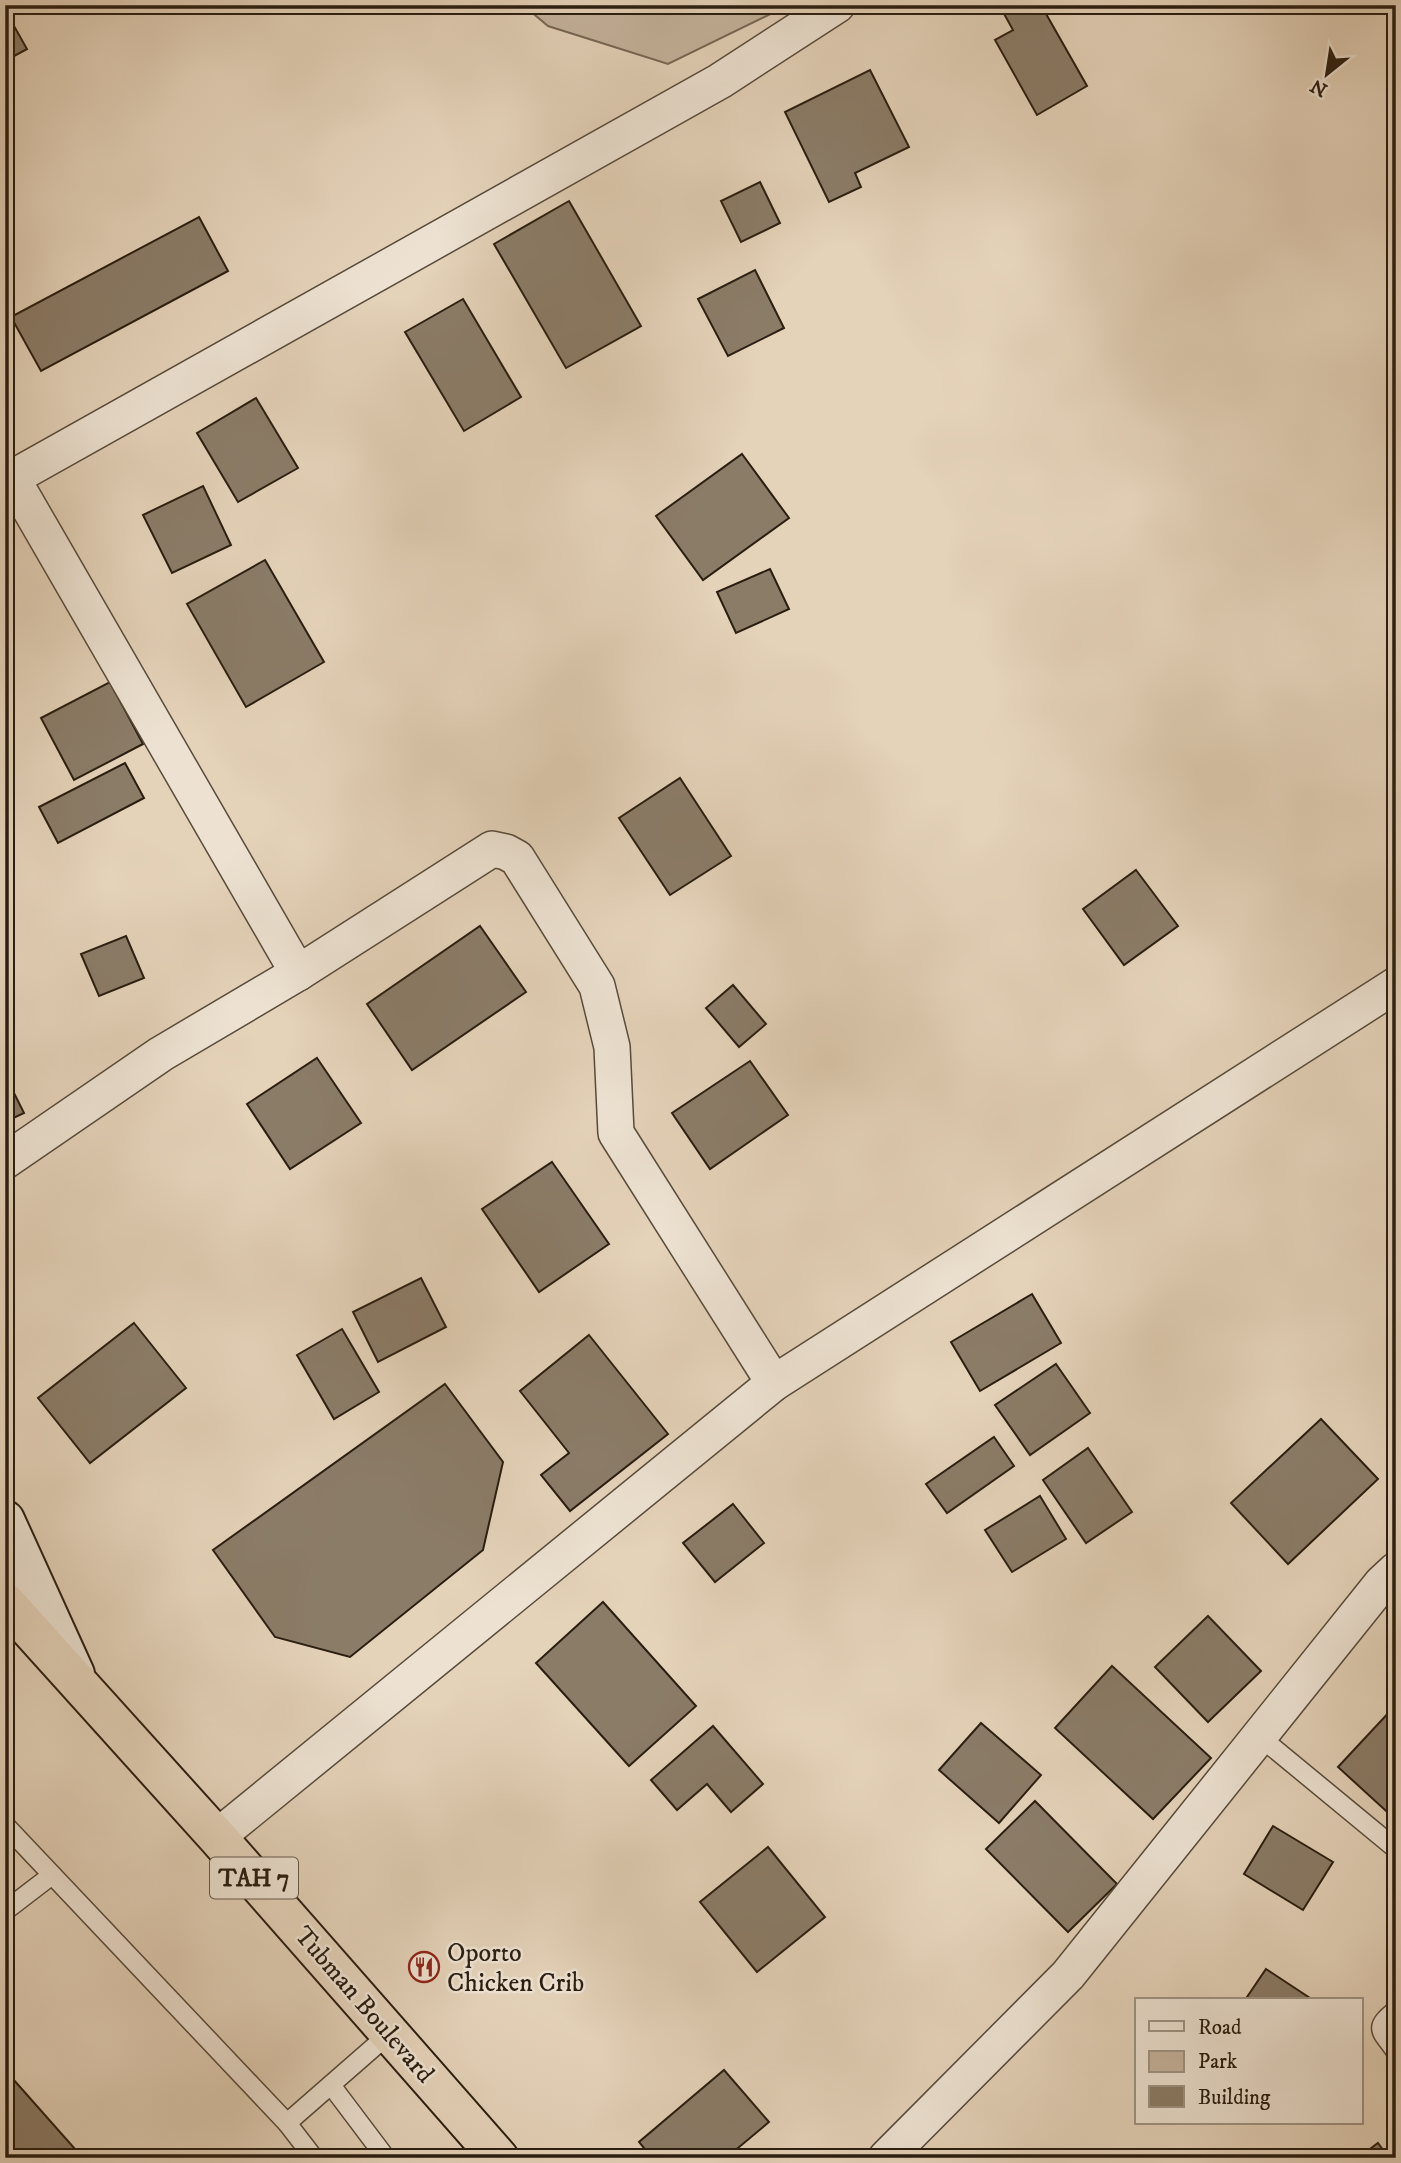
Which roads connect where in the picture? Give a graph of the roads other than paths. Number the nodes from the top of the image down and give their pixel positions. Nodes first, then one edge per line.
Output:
1 (837, 5) edge
2 (9, 480) edge
3 (298, 973) junction
4 (1396, 985) edge
5 (5, 1161) edge
6 (774, 1383) junction
7 (5, 1520) edge
8 (1396, 1570) edge
9 (5, 1602) edge
10 (77, 1679) junction
11 (1259, 1736) junction
12 (5, 1825) edge
13 (218, 1837) junction
14 (1396, 1849) edge
15 (52, 1875) junction
16 (5, 1911) edge
17 (1396, 2010) edge
18 (390, 2033) junction
19 (1396, 2052) edge
20 (331, 2085) junction
21 (287, 2123) junction
22 (314, 2158) edge
23 (386, 2158) edge
24 (499, 2158) edge
25 (886, 2158) edge

1 - 2 street
2 - 3 street
3 - 5 street
3 - 6 street
4 - 6 street
6 - 13 street
7 - 10 street
8 - 11 street
9 - 10 highway, Tubman Boulevard / TAH 7
10 - 13 highway, Tubman Boulevard / TAH 7
11 - 14 lane
11 - 25 street
12 - 15 lane
13 - 18 highway, Tubman Boulevard / TAH 7
15 - 16 lane
15 - 21 lane
17 - 19 lane
18 - 20 lane
18 - 24 highway, Tubman Boulevard / TAH 7
20 - 21 lane
20 - 23 lane
21 - 22 lane

